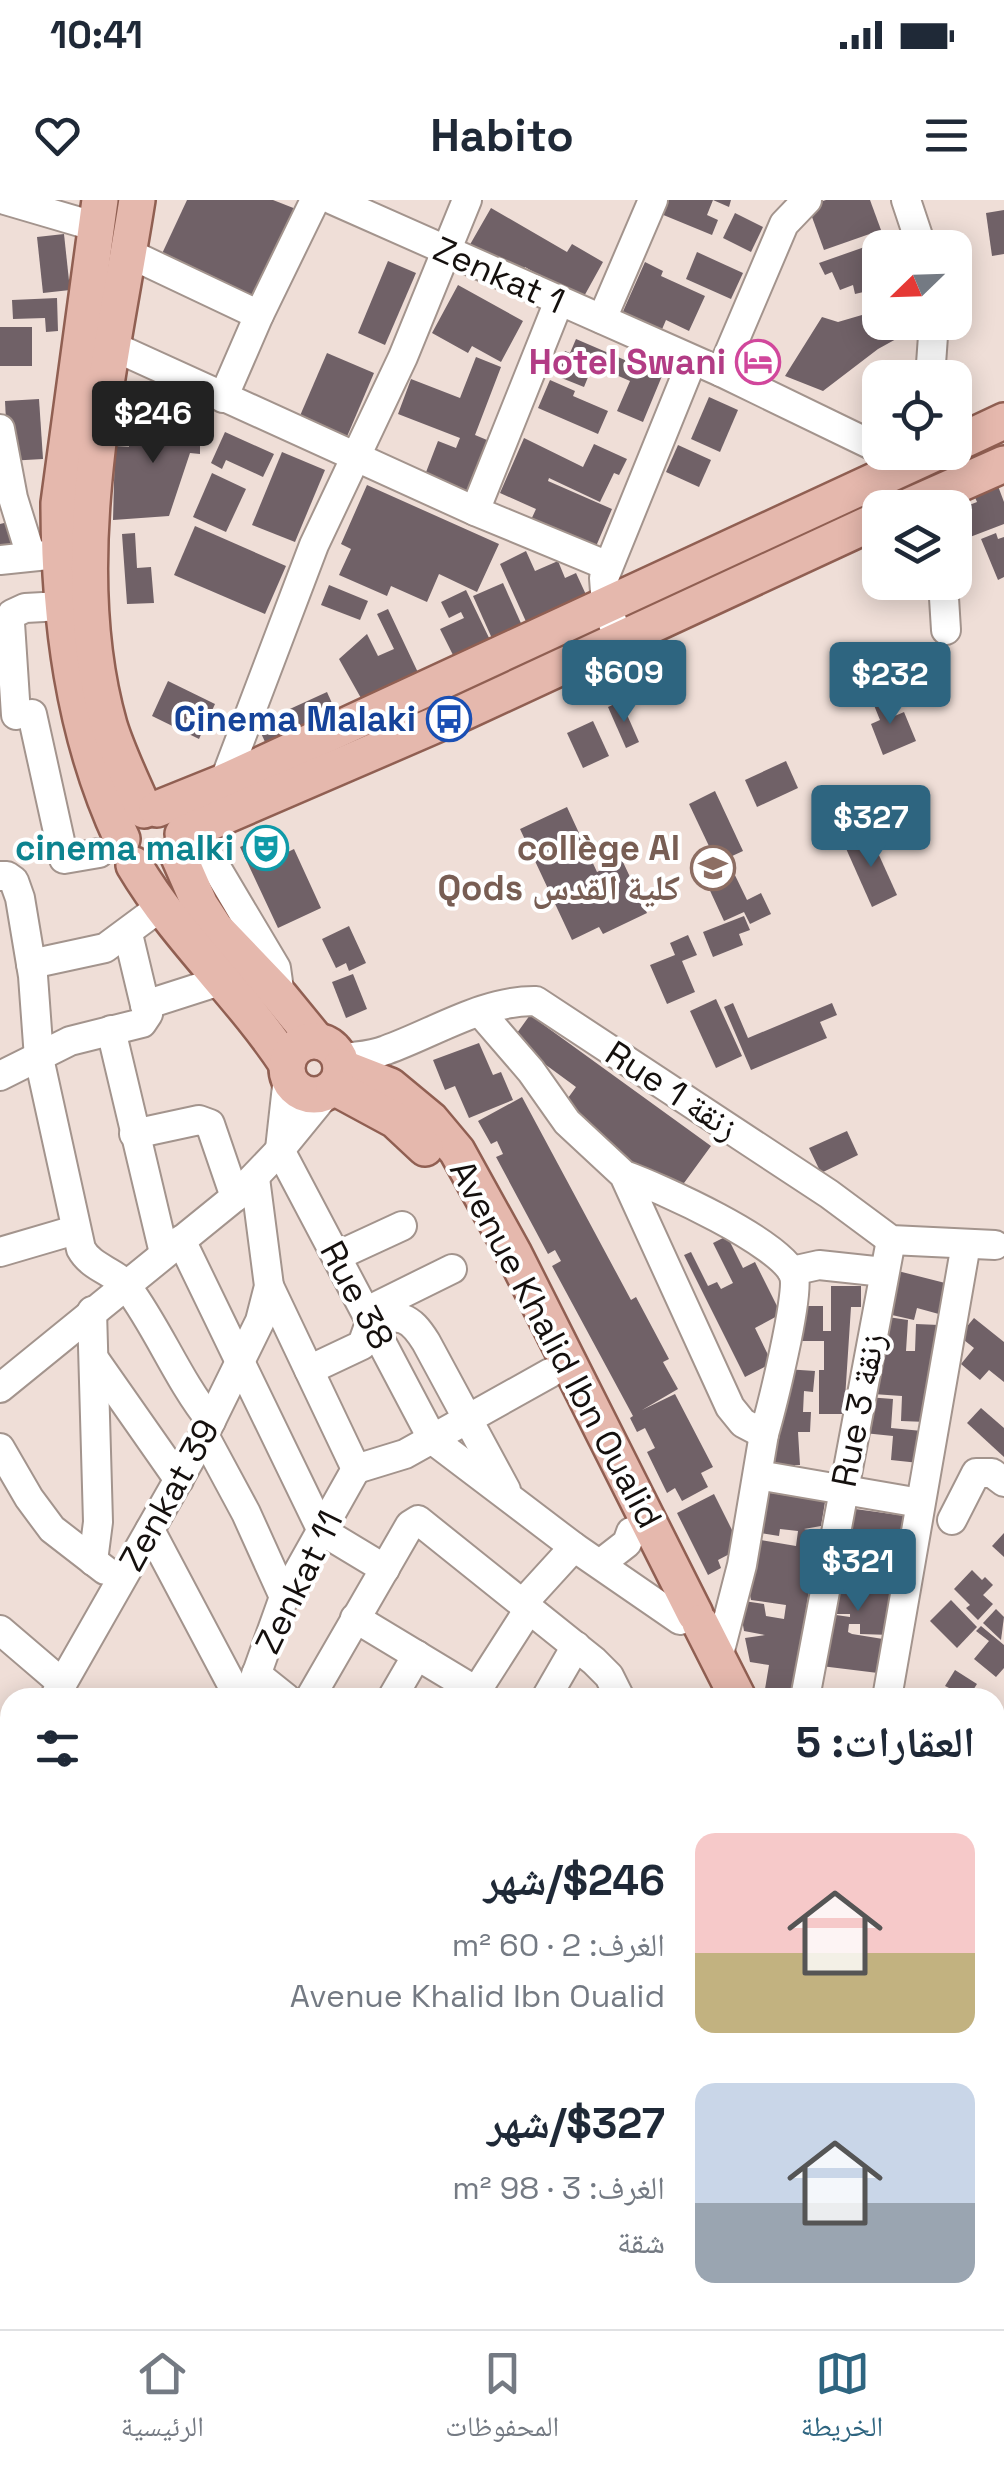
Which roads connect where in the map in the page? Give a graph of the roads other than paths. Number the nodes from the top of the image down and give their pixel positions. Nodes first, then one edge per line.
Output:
1 (5, 200) edge
2 (137, 200) edge
3 (315, 200) edge
4 (333, 200) edge
5 (467, 200) edge
6 (653, 200) edge
7 (806, 200) edge
8 (906, 200) edge
9 (99, 213) edge
10 (916, 230) edge
11 (446, 252) junction
12 (128, 253) junction
13 (559, 302) junction
14 (259, 316) junction
15 (602, 319) junction
16 (98, 340) junction
17 (692, 361) junction
18 (720, 372) junction
19 (224, 398) junction
20 (1004, 420) edge
21 (0, 430) edge
22 (862, 435) edge
23 (972, 436) edge
24 (356, 457) junction
25 (1004, 464) edge
26 (874, 470) edge
27 (949, 490) edge
28 (475, 510) junction
29 (862, 527) edge
30 (45, 555) junction
31 (0, 560) edge
32 (608, 566) junction
33 (944, 600) edge
34 (606, 605) junction
35 (62, 606) junction
36 (946, 630) dead end
37 (619, 640) junction
38 (16, 715) edge
39 (82, 723) junction
40 (38, 744) junction
41 (224, 782) junction
42 (150, 810) junction
43 (182, 844) junction
44 (118, 852) junction
45 (0, 876) edge
46 (160, 908) junction
47 (128, 934) junction
48 (31, 964) junction
49 (220, 981) junction
50 (145, 1004) junction
51 (481, 1013) junction
52 (112, 1030) junction
53 (39, 1058) junction
54 (332, 1068) junction
55 (287, 1070) junction
56 (0, 1076) edge
57 (134, 1134) junction
58 (280, 1150) junction
59 (624, 1174) junction
60 (245, 1188) junction
61 (402, 1226) dead end
62 (75, 1230) junction
63 (890, 1240) junction
64 (966, 1244) junction
65 (173, 1246) junction
66 (1001, 1248) edge
67 (0, 1252) edge
68 (337, 1256) junction
69 (452, 1269) dead end
70 (792, 1271) junction
71 (884, 1272) junction
72 (126, 1284) junction
73 (270, 1286) junction
74 (92, 1311) junction
75 (369, 1316) junction
76 (95, 1360) junction
77 (242, 1363) junction
78 (309, 1370) junction
79 (550, 1374) junction
80 (0, 1388) edge
81 (468, 1422) junction
82 (208, 1428) junction
83 (764, 1434) junction
84 (433, 1440) junction
85 (0, 1448) edge
86 (356, 1469) junction
87 (758, 1475) junction
88 (179, 1480) junction
89 (1004, 1482) edge
90 (843, 1490) junction
91 (512, 1500) junction
92 (920, 1503) junction
93 (952, 1520) dead end
94 (150, 1530) junction
95 (322, 1531) junction
96 (631, 1532) junction
97 (574, 1547) junction
98 (93, 1561) junction
99 (600, 1564) junction
100 (386, 1569) junction
101 (120, 1582) junction
102 (284, 1597) junction
103 (525, 1606) junction
104 (355, 1618) junction
105 (688, 1621) junction
106 (0, 1630) edge
107 (576, 1646) junction
108 (417, 1655) junction
109 (718, 1658) junction
110 (252, 1686) edge
111 (56, 1688) edge
112 (59, 1688) edge
113 (234, 1688) edge
114 (316, 1688) edge
115 (398, 1688) edge
116 (465, 1688) edge
117 (477, 1688) edge
118 (552, 1688) edge
119 (615, 1688) edge
120 (714, 1688) edge
121 (733, 1688) edge
122 (807, 1688) edge
123 (889, 1688) edge

1 - 9 street
2 - 12 main road
3 - 14 street
4 - 11 street, Zenkat 1
5 - 11 street
6 - 15 street
7 - 18 street
8 - 10 street
9 - 16 main road
11 - 13 street, Zenkat 1
11 - 24 street
12 - 14 street
12 - 16 main road
13 - 15 street, Zenkat 1
13 - 28 street
14 - 19 street
15 - 17 street, Zenkat 1
16 - 19 street
16 - 30 main road
16 - 42 main road
17 - 18 street, Zenkat 1
17 - 32 street
18 - 22 street, Zenkat 1
19 - 24 street
20 - 23 main road
21 - 30 street
24 - 28 street
24 - 41 street
25 - 27 main road
26 - 34 main road
28 - 32 street
29 - 37 main road
30 - 31 street
30 - 35 main road
32 - 34 street
33 - 36 street
34 - 37 street
34 - 41 main road
35 - 38 street
35 - 39 main road
37 - 43 main road
38 - 39 street
38 - 40 street
39 - 40 street
39 - 44 main road
40 - 44 street
41 - 42 main road
42 - 43 main road
42 - 44 main road
43 - 44 main road
43 - 54 main road, Avenue Khalid Ibn Oualid
44 - 46 main road
45 - 48 street
46 - 47 street
46 - 49 main road
47 - 48 street
47 - 50 street
48 - 53 street
49 - 50 street
49 - 55 main road
50 - 52 street
51 - 54 street, Rue 1 زنقة
51 - 59 street
51 - 63 street, Rue 1 زنقة
52 - 53 street
52 - 57 street
53 - 56 street
53 - 62 street
54 - 55 main road
54 - 55 main road
54 - 58 street
54 - 79 main road, Avenue Khalid Ibn Oualid
54 - 105 main road, Avenue Khalid Ibn Oualid
55 - 58 street
57 - 60 street, Zenkat 39
57 - 65 street
58 - 60 street
58 - 68 street, Rue 38
59 - 70 street
59 - 83 street
60 - 65 street
60 - 73 street, Zenkat 39
61 - 68 street
62 - 67 street
62 - 72 street
63 - 64 street
63 - 71 street, Rue 3 زنقة
64 - 66 street
64 - 92 street
65 - 72 street
65 - 77 street
68 - 75 street, Rue 38
69 - 75 street
70 - 71 street
70 - 83 street
71 - 90 street, Rue 3 زنقة
72 - 74 street
72 - 82 street
73 - 77 street, Zenkat 39
73 - 78 street, Zenkat 39
74 - 76 street
74 - 80 street
75 - 78 street
75 - 81 street
75 - 84 street, Rue 38
76 - 88 street
76 - 98 street
77 - 82 street, Zenkat 39
77 - 95 street
78 - 86 street, Zenkat 39
79 - 81 street
79 - 96 main road, Avenue Khalid Ibn Oualid
81 - 84 street
81 - 91 street
82 - 88 street, Zenkat 39
82 - 102 street
83 - 87 street
84 - 86 street
84 - 91 street
85 - 98 street
86 - 95 street, Zenkat 11
87 - 90 street
87 - 109 street
88 - 94 street, Zenkat 39
89 - 93 street
90 - 92 street
90 - 122 street, Rue 3 زنقة
91 - 97 street
92 - 123 street
94 - 101 street, Zenkat 39
94 - 113 street
95 - 100 street
95 - 102 street, Zenkat 11
96 - 99 street
96 - 105 main road, Avenue Khalid Ibn Oualid
97 - 99 street
97 - 103 street
98 - 101 street
99 - 105 street
100 - 103 street
100 - 104 street
101 - 112 street, Zenkat 39
102 - 110 street, Zenkat 11
103 - 107 street
103 - 117 street
104 - 108 street
104 - 114 street
105 - 109 main road, Avenue Khalid Ibn Oualid
105 - 120 main road, Avenue Khalid Ibn Oualid
106 - 111 street
107 - 118 street
107 - 119 street
108 - 115 street
108 - 116 street
109 - 121 main road, Avenue Khalid Ibn Oualid

